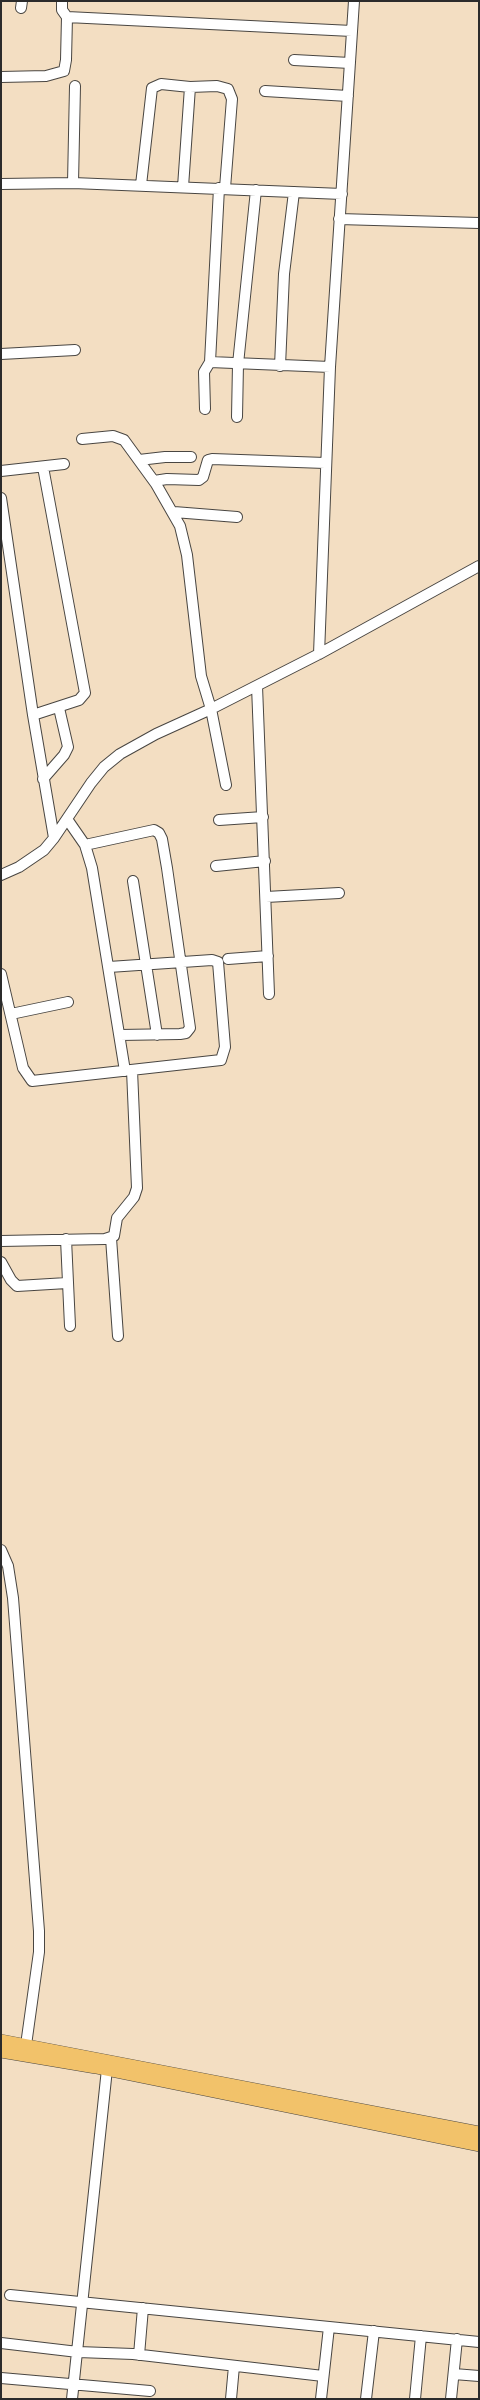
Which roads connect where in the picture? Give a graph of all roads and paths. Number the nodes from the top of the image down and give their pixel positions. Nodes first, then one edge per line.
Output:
1 (62, 1) edge
2 (354, 1) edge
3 (67, 17) junction
4 (352, 31) junction
5 (294, 60) dead end
6 (350, 63) junction
7 (1, 77) edge
8 (75, 86) dead end
9 (190, 87) junction
10 (265, 91) dead end
11 (348, 96) junction
12 (73, 183) junction
13 (1, 184) edge
14 (141, 185) junction
15 (183, 187) junction
16 (222, 188) junction
17 (256, 190) junction
18 (294, 192) junction
19 (342, 194) junction
20 (339, 219) junction
21 (479, 223) edge
22 (75, 350) dead end
23 (1, 354) edge
24 (210, 362) junction
25 (238, 364) junction
26 (280, 366) junction
27 (330, 367) junction
28 (205, 409) dead end
29 (237, 417) dead end
30 (82, 439) dead end
31 (191, 457) dead end
32 (139, 460) junction
33 (325, 463) junction
34 (64, 464) dead end
35 (43, 468) junction
36 (1, 471) edge
37 (154, 481) junction
38 (1, 498) edge
39 (174, 512) junction
40 (237, 517) dead end
41 (479, 566) edge
42 (318, 654) junction
43 (257, 686) junction
44 (59, 708) junction
45 (211, 709) junction
46 (33, 715) junction
47 (43, 779) junction
48 (226, 785) dead end
49 (263, 817) junction
50 (67, 819) junction
51 (218, 820) dead end
52 (54, 838) junction
53 (85, 845) junction
54 (265, 861) junction
55 (216, 866) dead end
56 (1, 875) edge
57 (133, 881) dead end
58 (339, 893) dead end
59 (266, 897) junction
60 (268, 956) junction
61 (228, 959) dead end
62 (182, 961) junction
63 (145, 964) junction
64 (109, 967) junction
65 (1, 974) edge
66 (269, 994) dead end
67 (68, 1002) dead end
68 (11, 1014) junction
69 (120, 1035) junction
70 (157, 1035) junction
71 (128, 1071) junction
72 (111, 1238) junction
73 (66, 1239) junction
74 (1, 1241) edge
75 (1, 1262) edge
76 (67, 1283) junction
77 (70, 1326) dead end
78 (118, 1336) dead end
79 (1, 1550) edge
80 (1, 2041) edge
81 (26, 2045) junction
82 (1, 2051) edge
83 (107, 2069) junction
84 (479, 2133) edge
85 (479, 2145) edge
86 (10, 2295) dead end
87 (83, 2303) junction
88 (143, 2308) junction
89 (329, 2327) junction
90 (374, 2331) junction
91 (421, 2336) junction
92 (457, 2339) junction
93 (479, 2342) edge
94 (1, 2343) edge
95 (78, 2352) junction
96 (139, 2355) junction
97 (234, 2366) junction
98 (454, 2374) junction
99 (323, 2376) junction
100 (479, 2376) edge
101 (1, 2378) edge
102 (73, 2384) junction
103 (150, 2391) dead end
104 (72, 2399) edge
105 (231, 2399) edge
106 (321, 2399) edge
107 (366, 2399) edge
108 (415, 2399) edge
109 (451, 2399) edge

1 - 3 street
2 - 4 street
3 - 4 street
3 - 7 street
4 - 6 street
5 - 6 street
6 - 11 street
8 - 12 street
9 - 14 street
9 - 15 street
9 - 16 street
10 - 11 street
11 - 19 street
12 - 13 street
12 - 14 street
14 - 15 street
15 - 16 street
16 - 17 street
16 - 24 street
17 - 18 street
17 - 25 street
18 - 19 street
18 - 26 street
19 - 20 street
20 - 21 street
20 - 27 street
22 - 23 street
24 - 25 street
24 - 28 street
25 - 26 street
25 - 29 street
26 - 27 street
27 - 33 street
30 - 32 street
31 - 32 street
32 - 37 street
33 - 37 street
33 - 42 street
34 - 35 street
35 - 36 street
35 - 44 street
37 - 39 street
38 - 46 street
39 - 40 street
39 - 45 street
41 - 42 street
42 - 43 street
43 - 45 street
43 - 49 street
44 - 46 street
44 - 47 street
45 - 48 street
45 - 50 street
46 - 47 street
47 - 52 street
49 - 51 street
49 - 54 street
50 - 52 street
50 - 53 street
52 - 56 street
53 - 62 street
53 - 64 street
54 - 55 street
54 - 59 street
57 - 63 street
58 - 59 street
59 - 60 street
60 - 61 street
60 - 66 street
62 - 63 street
62 - 70 street
62 - 71 street
63 - 64 street
63 - 70 street
64 - 69 street
65 - 68 street
67 - 68 street
68 - 71 street
69 - 70 street
69 - 71 street
71 - 72 street
72 - 73 street
72 - 78 street
73 - 74 street
73 - 76 street
75 - 76 street
76 - 77 street
79 - 81 street
80 - 81 main road
81 - 84 main road
82 - 83 main road
83 - 85 main road
83 - 87 street
86 - 87 street
87 - 88 street
87 - 95 street
88 - 89 street
88 - 96 street
89 - 90 street
89 - 99 street
90 - 91 street
90 - 107 street
91 - 92 street
91 - 108 street
92 - 93 street
92 - 98 street
94 - 95 street
95 - 96 street
95 - 102 street
96 - 97 street
97 - 99 street
97 - 105 street
98 - 100 street
98 - 109 street
99 - 106 street
101 - 102 street
102 - 103 street
102 - 104 street

